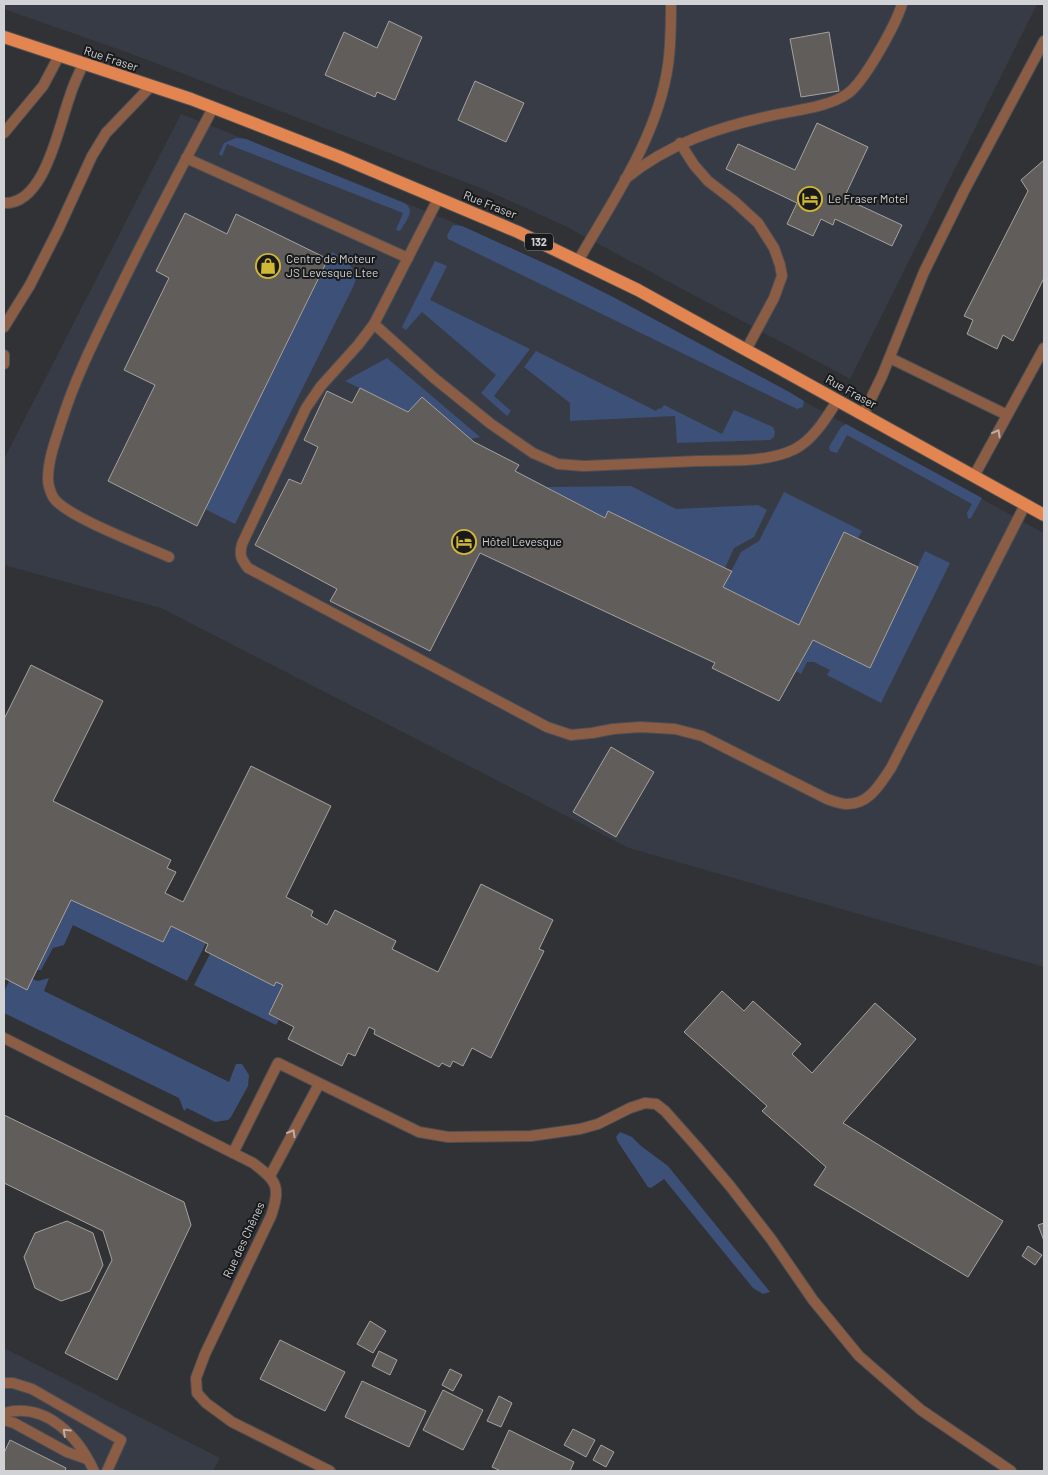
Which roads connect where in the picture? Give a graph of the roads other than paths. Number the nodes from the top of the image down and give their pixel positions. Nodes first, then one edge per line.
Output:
1 (671, 4) edge
2 (902, 4) edge
3 (4, 37) edge
4 (1044, 41) edge
5 (59, 56) junction
6 (83, 64) junction
7 (151, 86) junction
8 (213, 108) junction
9 (4, 133) edge
10 (680, 144) junction
11 (186, 158) junction
12 (625, 179) junction
13 (438, 199) junction
14 (4, 203) edge
15 (408, 258) junction
16 (578, 261) junction
17 (374, 324) junction
18 (4, 327) edge
19 (1044, 348) edge
20 (746, 350) junction
21 (4, 355) edge
22 (890, 358) junction
23 (4, 364) edge
24 (837, 401) junction
25 (862, 415) junction
26 (1007, 415) junction
27 (974, 476) junction
28 (1025, 504) junction
29 (1044, 515) edge
30 (169, 557) dead end
31 (4, 1038) edge
32 (319, 1084) junction
33 (233, 1153) junction
34 (270, 1176) junction
35 (4, 1383) edge
36 (4, 1413) edge
37 (4, 1420) edge
38 (87, 1459) junction
39 (94, 1471) edge
40 (107, 1471) edge
41 (330, 1471) edge
42 (1010, 1471) edge

1 - 12 street
2 - 10 street
3 - 5 main road, Rue Fraser / 132
4 - 22 street
5 - 6 main road, Rue Fraser / 132
5 - 9 street
6 - 7 main road, Rue Fraser / 132
6 - 14 street
7 - 8 main road, Rue Fraser / 132
7 - 18 street
8 - 11 street
8 - 13 main road, Rue Fraser / 132
10 - 12 street
10 - 20 street
11 - 15 street
11 - 30 street
12 - 16 street
13 - 15 street
13 - 16 main road, Rue Fraser / 132
15 - 17 street
16 - 20 main road, Rue Fraser / 132
17 - 24 street
17 - 28 street
19 - 26 street
20 - 24 main road, Rue Fraser / 132
21 - 23 street
22 - 25 street
22 - 26 street
24 - 25 main road, Rue Fraser / 132
25 - 27 main road, Rue Fraser / 132
27 -> 26 street
27 - 28 main road, Rue Fraser / 132
28 - 29 main road, Rue Fraser / 132
31 - 33 street
32 - 33 street
34 -> 32 street
32 - 42 street
33 - 34 street
34 - 41 street, Rue des Chênes
35 - 40 street
38 -> 36 street
37 - 38 street
38 - 39 street

